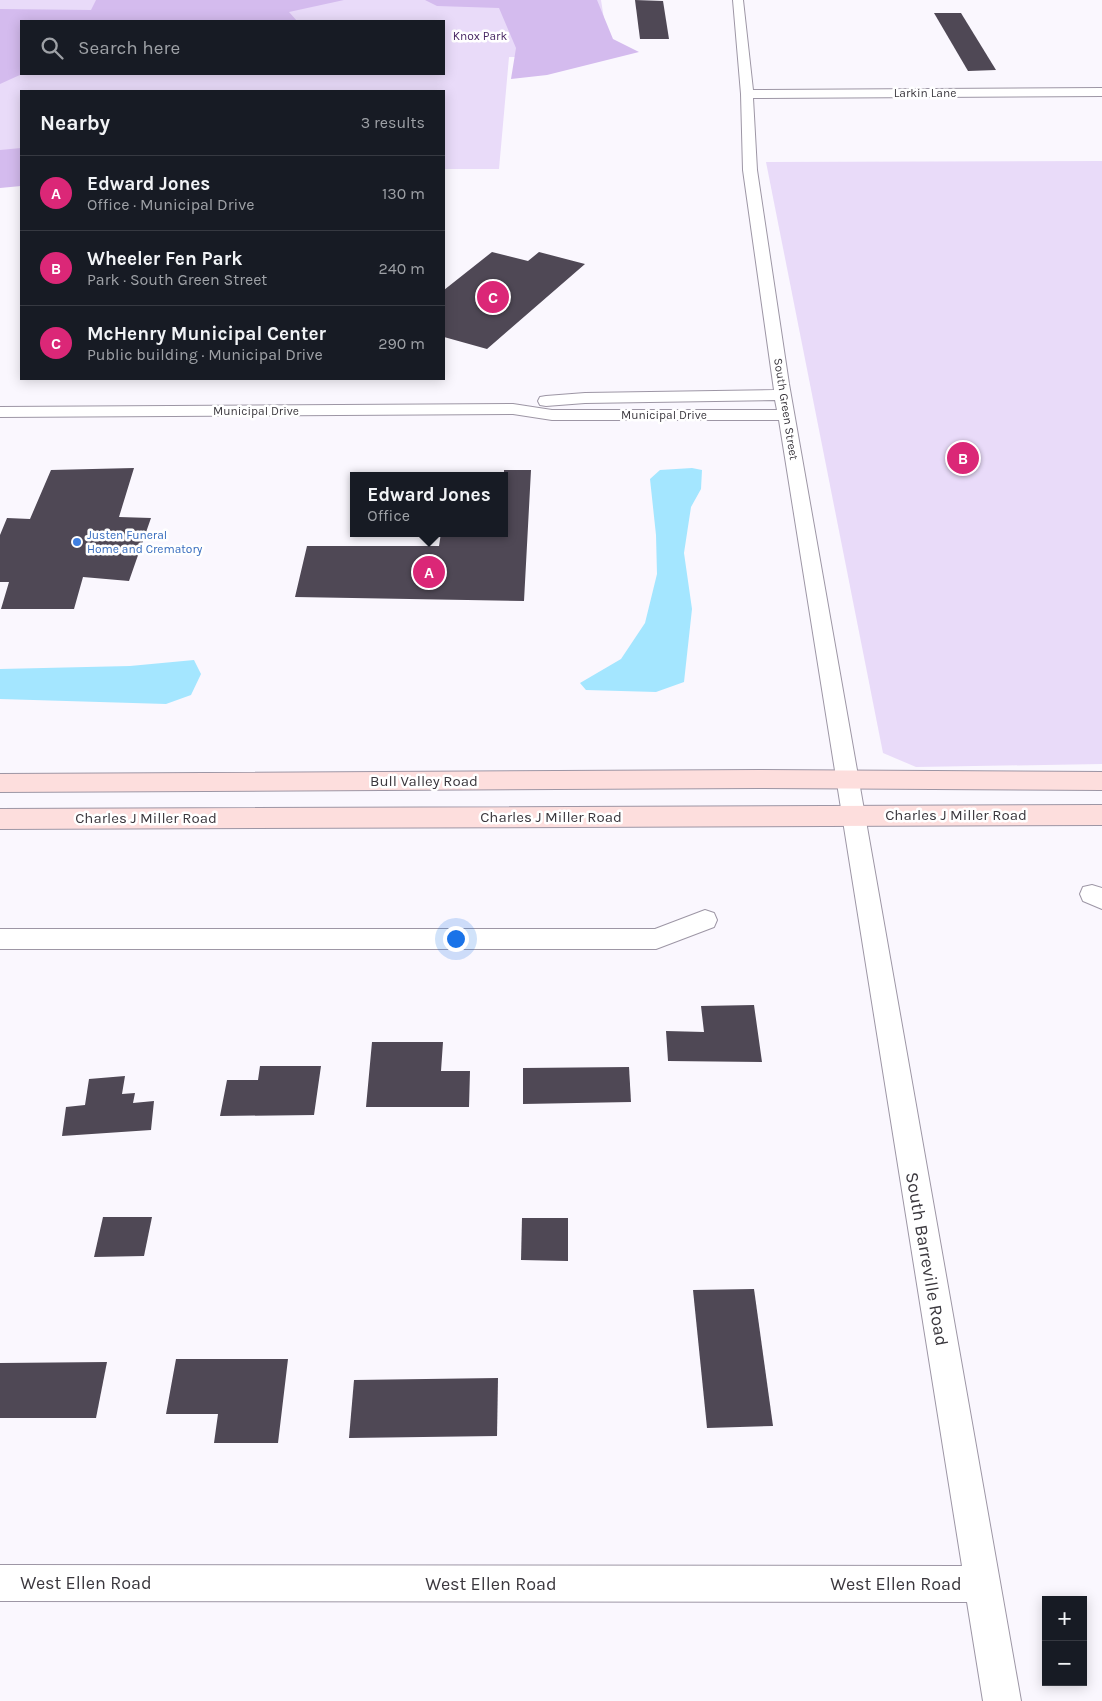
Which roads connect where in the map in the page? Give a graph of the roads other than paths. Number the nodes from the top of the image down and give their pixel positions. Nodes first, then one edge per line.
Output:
1 (738, 0) edge
2 (1102, 92) edge
3 (747, 94) junction
4 (783, 395) junction
5 (513, 409) junction
6 (0, 412) edge
7 (786, 416) junction
8 (848, 780) junction
9 (1102, 781) edge
10 (0, 783) edge
11 (1102, 815) edge
12 (855, 816) junction
13 (0, 819) edge
14 (705, 920) dead end
15 (0, 939) edge
16 (0, 1583) edge
17 (982, 1584) junction
18 (1002, 1701) edge

1 - 3 street, South Green Street
2 - 3 street, Larkin Lane
3 - 4 street, South Green Street
4 - 5 street, Municipal Drive
4 - 7 street, South Green Street
5 - 6 street, Municipal Drive
5 - 7 street, Municipal Drive
7 - 8 street, South Green Street
8 - 9 street
8 - 10 street, Bull Valley Road
8 - 12 street, South Green Street
11 - 12 street, Charles J Miller Road
12 - 13 street, Charles J Miller Road
12 - 17 street, South Barreville Road
14 - 15 street
16 - 17 street, West Ellen Road
17 - 18 street, South Barreville Road

